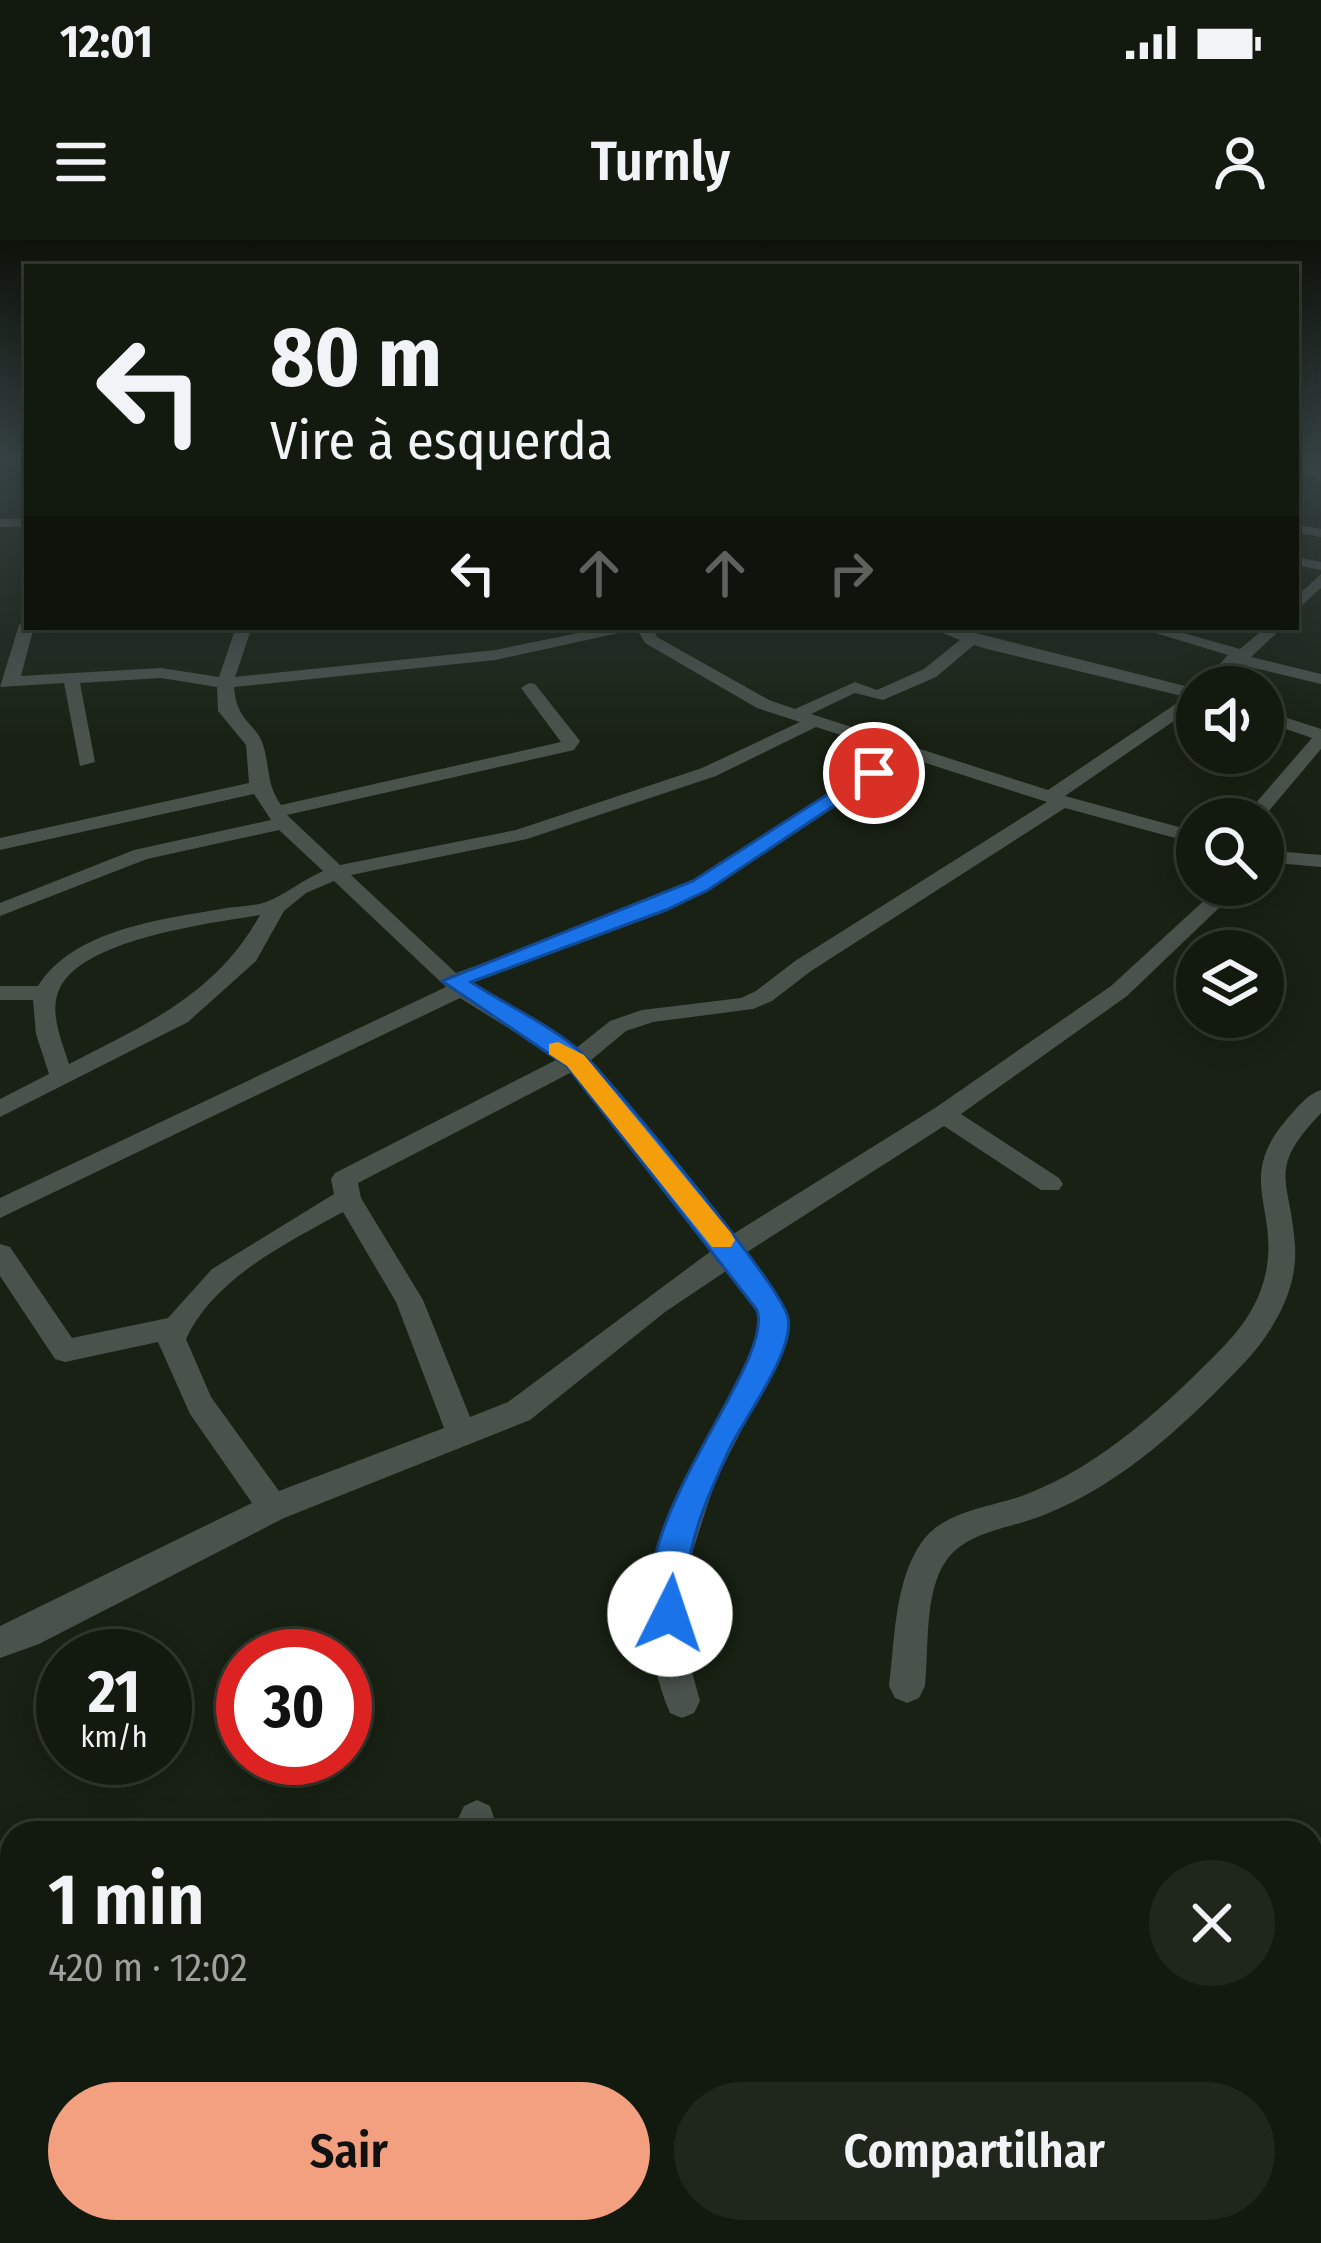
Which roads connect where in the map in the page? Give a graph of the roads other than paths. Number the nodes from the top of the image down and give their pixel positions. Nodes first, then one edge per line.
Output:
1 (1321, 579) edge
2 (1300, 613) edge
3 (23, 625) edge
4 (243, 630) edge
5 (616, 630) edge
6 (646, 630) edge
7 (945, 630) edge
8 (1154, 630) edge
9 (1270, 630) edge
10 (971, 639) junction
11 (1239, 656) junction
12 (1229, 666) edge
13 (71, 677) junction
14 (1321, 680) edge
15 (6, 681) edge
16 (226, 683) junction
17 (529, 688) dead end
18 (1176, 690) edge
19 (1176, 711) edge
20 (805, 718) junction
21 (1284, 723) edge
22 (1321, 736) edge
23 (909, 750) junction
24 (86, 762) dead end
25 (259, 787) junction
26 (1269, 798) edge
27 (1057, 799) junction
28 (155, 809) junction
29 (280, 818) junction
30 (1176, 832) edge
31 (0, 844) edge
32 (176, 844) junction
33 (1284, 858) edge
34 (1321, 861) edge
35 (338, 872) junction
36 (1210, 906) edge
37 (275, 907) junction
38 (0, 910) edge
39 (458, 985) junction
40 (0, 993) edge
41 (45, 993) junction
42 (576, 1060) junction
43 (61, 1074) junction
44 (1321, 1098) edge
45 (0, 1108) edge
46 (944, 1114) junction
47 (1050, 1184) dead end
48 (348, 1198) junction
49 (0, 1209) edge
50 (729, 1250) junction
51 (0, 1254) edge
52 (176, 1327) junction
53 (461, 1433) junction
54 (273, 1508) junction
55 (0, 1642) edge
56 (907, 1686) dead end
57 (682, 1701) dead end

1 - 2 street
3 - 15 street
4 - 16 street
5 - 16 street
6 - 20 street
7 - 10 street
8 - 11 street
9 - 11 street
10 - 18 street
10 - 20 street
11 - 12 street
11 - 14 street
13 - 15 street
13 - 16 street
13 - 24 street
16 - 25 street
17 - 29 street
19 - 27 street
20 - 23 street
20 - 35 street
21 - 22 street
22 - 26 street
23 - 27 street
23 - 39 street
25 - 28 street
25 - 29 street
27 - 30 street
27 - 42 street
28 - 31 street
28 - 32 street
29 - 32 street
29 - 35 street
32 - 38 street
33 - 34 street
35 - 37 street
35 - 39 street
36 - 46 street
37 - 41 street
37 - 43 street
39 - 42 street
39 - 49 street
40 - 41 street
41 - 43 street
42 - 48 street
42 - 50 street
43 - 45 street
44 - 56 street
46 - 47 street
46 - 50 street
48 - 52 street
48 - 53 street
50 - 53 street
50 - 57 street
51 - 52 street
52 - 54 street
53 - 54 street
54 - 55 street

